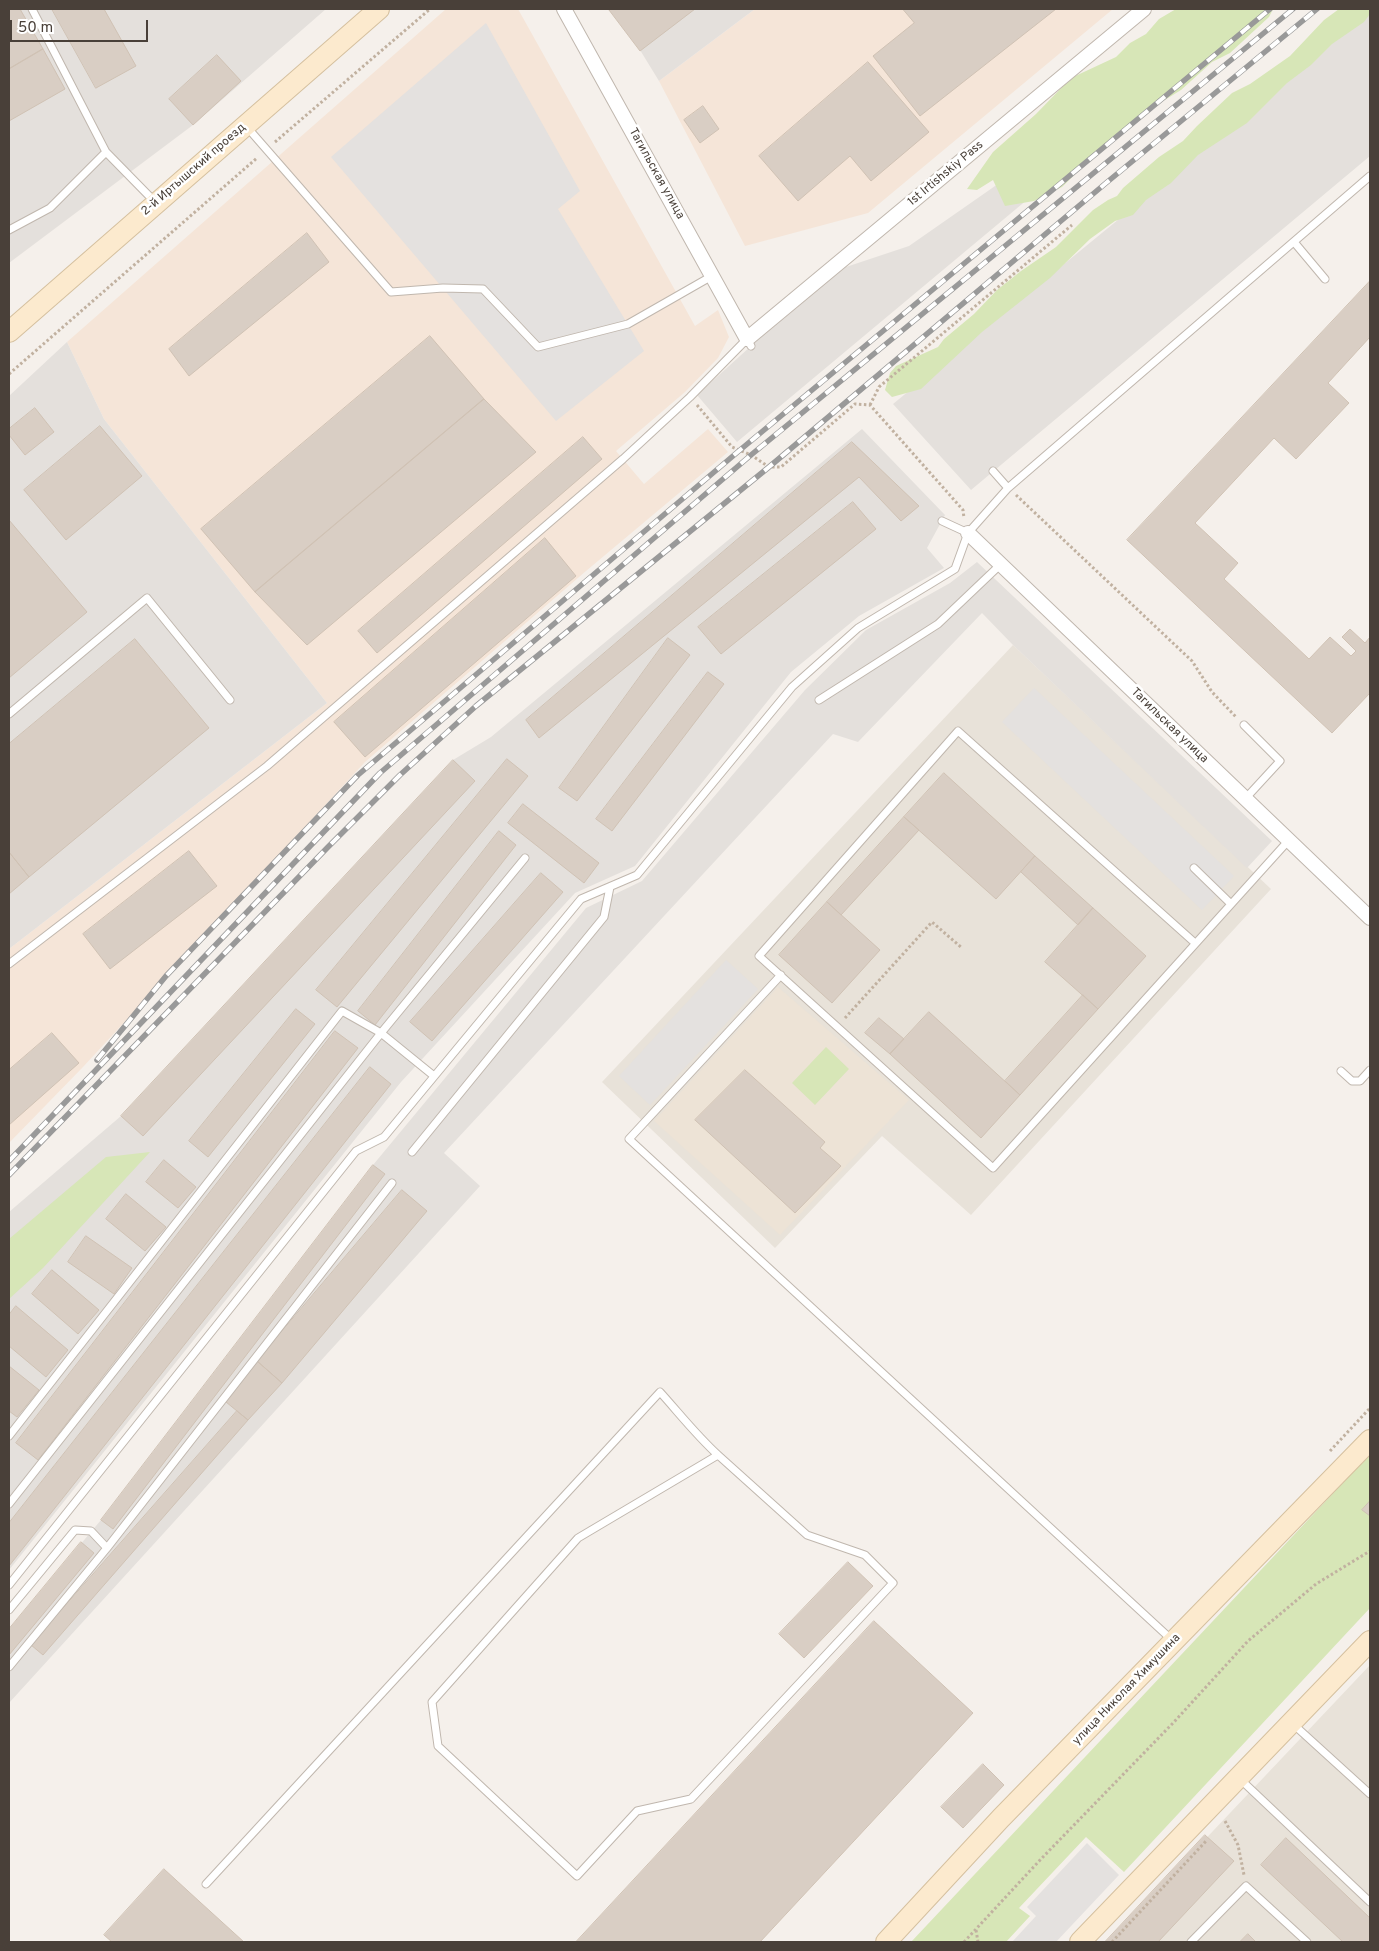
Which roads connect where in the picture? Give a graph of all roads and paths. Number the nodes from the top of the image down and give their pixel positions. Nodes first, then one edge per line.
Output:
1 (32, 9) edge
2 (379, 9) edge
3 (430, 9) edge
4 (564, 9) edge
5 (1144, 9) edge
6 (246, 126) junction
7 (266, 150) junction
8 (106, 152) junction
9 (1370, 176) edge
10 (156, 203) junction
11 (1072, 225) dead end
12 (9, 230) edge
13 (1294, 242) junction
14 (712, 276) junction
15 (1325, 279) dead end
16 (9, 332) edge
17 (749, 342) junction
18 (9, 374) edge
19 (690, 397) junction
20 (870, 405) junction
21 (993, 471) dead end
22 (1008, 488) junction
23 (942, 521) dead end
24 (968, 533) junction
25 (1000, 565) junction
26 (230, 700) dead end
27 (819, 700) dead end
28 (9, 714) edge
29 (1244, 725) joint
30 (1245, 799) junction
31 (1289, 840) junction
32 (525, 858) dead end
33 (1194, 868) dead end
34 (610, 887) junction
35 (1231, 904) junction
36 (1370, 918) edge
37 (1195, 943) junction
38 (962, 948) dead end
39 (9, 964) edge
40 (780, 975) junction
41 (847, 1016) dead end
42 (380, 1033) junction
43 (1370, 1070) edge
44 (1341, 1071) dead end
45 (434, 1076) junction
46 (412, 1152) dead end
47 (392, 1183) dead end
48 (9, 1436) edge
49 (1370, 1440) edge
50 (718, 1455) junction
51 (9, 1504) edge
52 (107, 1548) junction
53 (1370, 1551) edge
54 (9, 1584) edge
55 (9, 1610) edge
56 (1174, 1641) junction
57 (1370, 1642) edge
58 (9, 1667) edge
59 (1292, 1724) junction
60 (1239, 1778) junction
61 (1370, 1794) edge
62 (1225, 1821) dead end
63 (206, 1884) dead end
64 (1246, 1886) junction
65 (1370, 1902) edge
66 (976, 1929) junction
67 (886, 1942) edge
68 (964, 1942) edge
69 (978, 1942) edge
70 (1080, 1942) edge
71 (1191, 1942) edge
72 (1307, 1942) edge

1 - 8 lane
2 - 6 main road, 2-й Иртышский проезд
3 - 7 path
4 - 14 street, Тагильская улица
5 - 17 street, 1st Irtishskiy Pass
6 - 7 lane
6 - 10 main road, 2-й Иртышский проезд
7 - 14 lane
7 - 18 path
8 - 10 lane
8 - 12 lane
9 - 13 lane
10 - 16 main road, 2-й Иртышский проезд
11 - 20 path
13 - 15 lane
13 - 22 lane
14 - 17 street, Тагильская улица
17 - 19 lane
19 - 20 path
19 - 39 lane
20 - 24 path
21 - 22 lane
22 - 24 lane
22 - 29 path
23 - 24 lane
24 - 25 street, Тагильская улица
24 - 34 lane
25 - 27 lane
25 - 30 street, Тагильская улица
26 - 28 lane
29 - 30 lane
30 - 31 street, Тагильская улица
31 - 35 lane
31 - 36 street, Тагильская улица
32 - 42 lane
33 - 35 lane
34 - 45 lane
34 - 46 lane
35 - 37 lane
37 - 40 lane
37 - 40 lane
38 - 41 path
40 - 56 lane
42 - 45 lane
42 - 48 lane
42 - 51 lane
43 - 44 lane
45 - 54 lane
47 - 52 lane
49 - 56 main road, улица Николая Химушина
50 - 50 lane
50 - 63 lane
52 - 55 lane
52 - 58 lane
53 - 66 path
56 - 67 main road, улица Николая Химушина
57 - 59 main road
59 - 60 main road
59 - 61 lane
60 - 65 lane
60 - 70 main road
62 - 64 path
64 - 71 lane
64 - 72 lane
66 - 68 path
66 - 69 path

